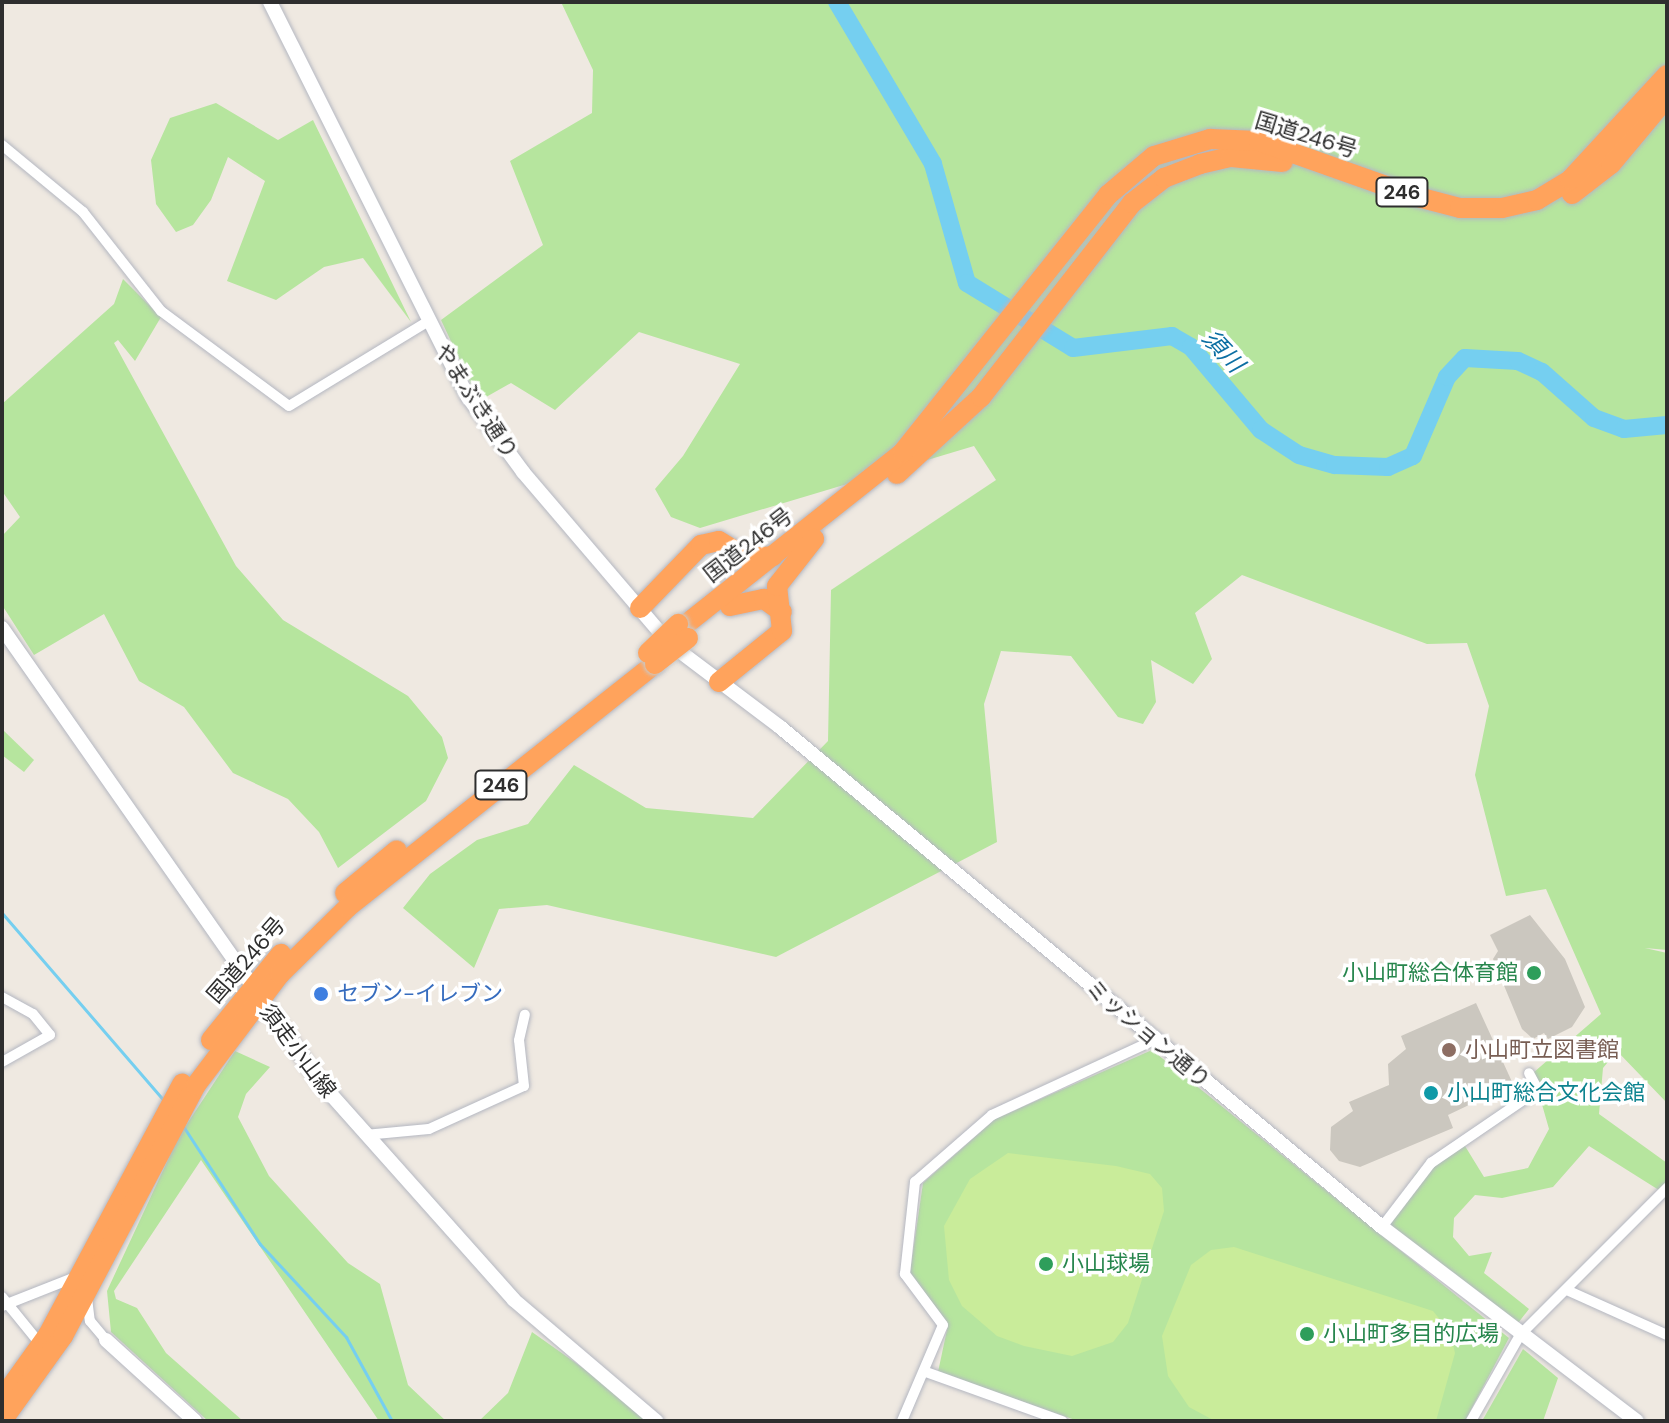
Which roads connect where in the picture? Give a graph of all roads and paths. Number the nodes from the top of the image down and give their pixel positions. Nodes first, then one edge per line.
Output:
1 (270, 2) edge
2 (1667, 75) edge
3 (1667, 97) edge
4 (2, 145) edge
5 (427, 322) junction
6 (814, 539) junction
7 (730, 547) junction
8 (773, 556) junction
9 (730, 606) junction
10 (640, 608) junction
11 (782, 612) junction
12 (2, 628) edge
13 (682, 631) junction
14 (719, 682) junction
15 (780, 727) joint
16 (254, 993) junction
17 (2, 997) edge
18 (525, 1015) dead end
19 (1154, 1040) junction
20 (2, 1062) edge
21 (1529, 1073) dead end
22 (365, 1135) junction
23 (1667, 1188) edge
24 (1382, 1227) junction
25 (83, 1284) junction
26 (1569, 1291) junction
27 (4, 1302) edge
28 (1520, 1335) junction
29 (1667, 1335) edge
30 (106, 1340) joint
31 (42, 1347) junction
32 (926, 1372) junction
33 (2, 1399) edge
34 (657, 1419) edge
35 (2, 1421) edge
36 (195, 1421) edge
37 (902, 1421) edge
38 (1062, 1421) edge
39 (1471, 1421) edge
40 (1637, 1421) edge

1 - 5 street, やまぶき通り
2 - 8 highway, 国道246号 / 246
3 - 6 highway, 国道246号 / 246
4 - 5 street
5 - 10 street, やまぶき通り
6 - 9 highway, 国道246号 / 246
6 - 11 highway
7 - 8 highway
7 - 10 highway
7 - 13 highway
8 - 13 highway, 国道246号 / 246
9 - 11 highway
9 - 13 highway, 国道246号 / 246
10 - 14 street, やまぶき通り
11 - 14 highway
12 - 16 street, 須走小山線
13 - 16 highway, 国道246号 / 246, bridge
14 - 15 street, やまぶき通り
15 - 19 street, ミッション通り
16 - 22 street, 須走小山線
16 - 25 highway, 国道246号 / 246
17 - 20 street
18 - 22 street
19 - 24 street, ミッション通り
19 - 32 street
21 - 24 street
22 - 34 street, 須走小山線
23 - 26 street
24 - 28 street, ミッション通り
25 - 27 street
25 - 30 street
25 - 31 highway, 国道246号 / 246
25 - 35 highway, 国道246号 / 246
26 - 28 street
26 - 29 street
27 - 31 street
28 - 39 street
28 - 40 street, ミッション通り
30 - 36 street
31 - 33 highway, 国道246号 / 246
32 - 37 street
32 - 38 street

